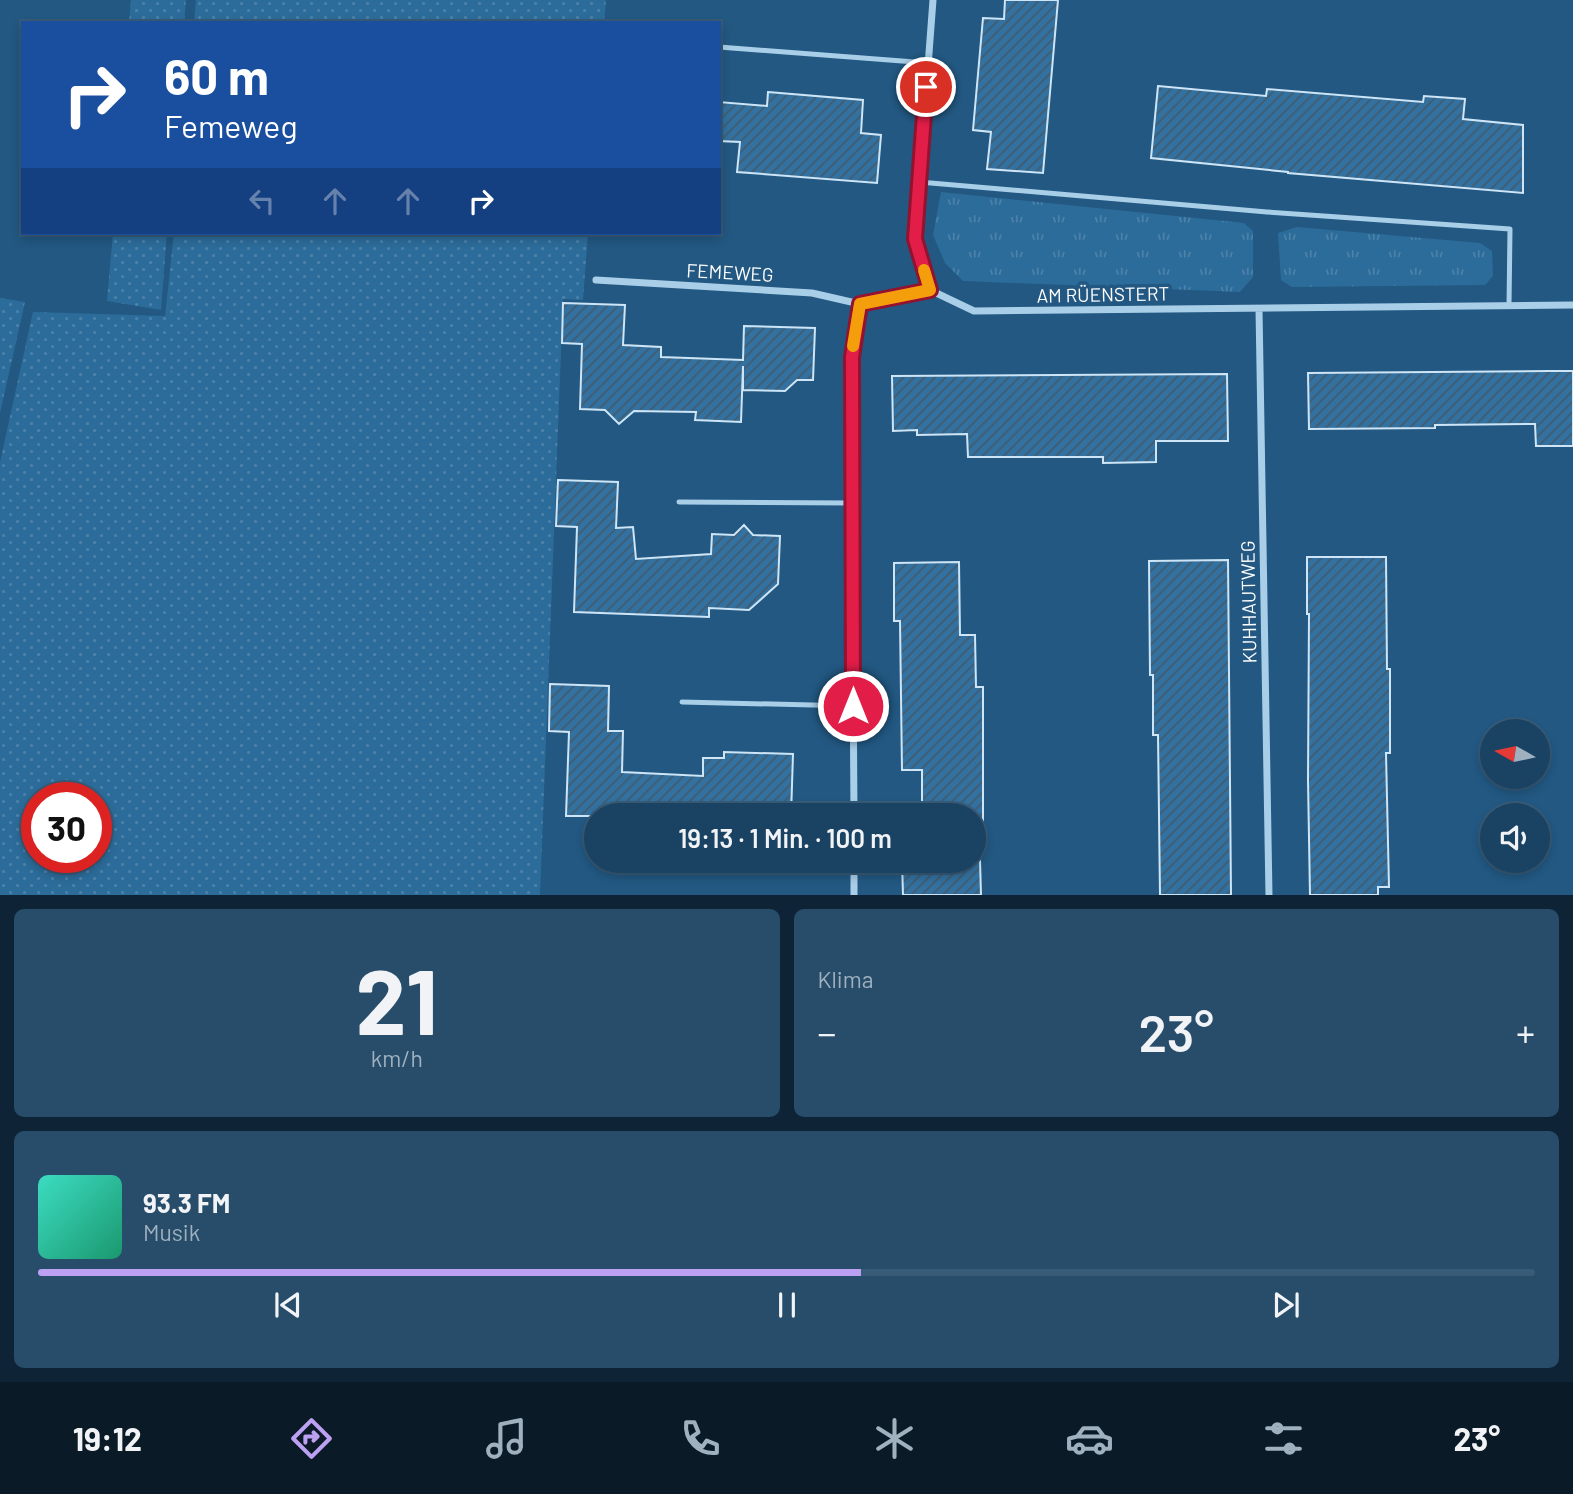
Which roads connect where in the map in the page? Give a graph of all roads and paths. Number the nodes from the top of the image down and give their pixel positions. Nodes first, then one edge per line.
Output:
1 (933, 0) edge
2 (721, 47) edge
3 (928, 63) junction
4 (919, 182) junction
5 (596, 280) dead end
6 (930, 290) junction
7 (860, 304) junction
8 (1573, 305) edge
9 (1509, 306) junction
10 (1258, 309) junction
11 (680, 502) dead end
12 (852, 503) junction
13 (681, 702) dead end
14 (853, 706) junction
15 (854, 803) edge
16 (854, 873) edge
17 (854, 895) edge
18 (1269, 895) edge

1 - 3 street
2 - 3 lane
3 - 4 street
4 - 6 street
4 - 9 lane
5 - 7 street, FEMEWEG
6 - 7 street, FEMEWEG
6 - 10 street, AM RÜENSTERT
7 - 12 street
8 - 9 street, AM RÜENSTERT
9 - 10 street, AM RÜENSTERT
10 - 18 street, KUHHAUTWEG
11 - 12 lane
12 - 14 street
13 - 14 lane
14 - 15 street
16 - 17 street

